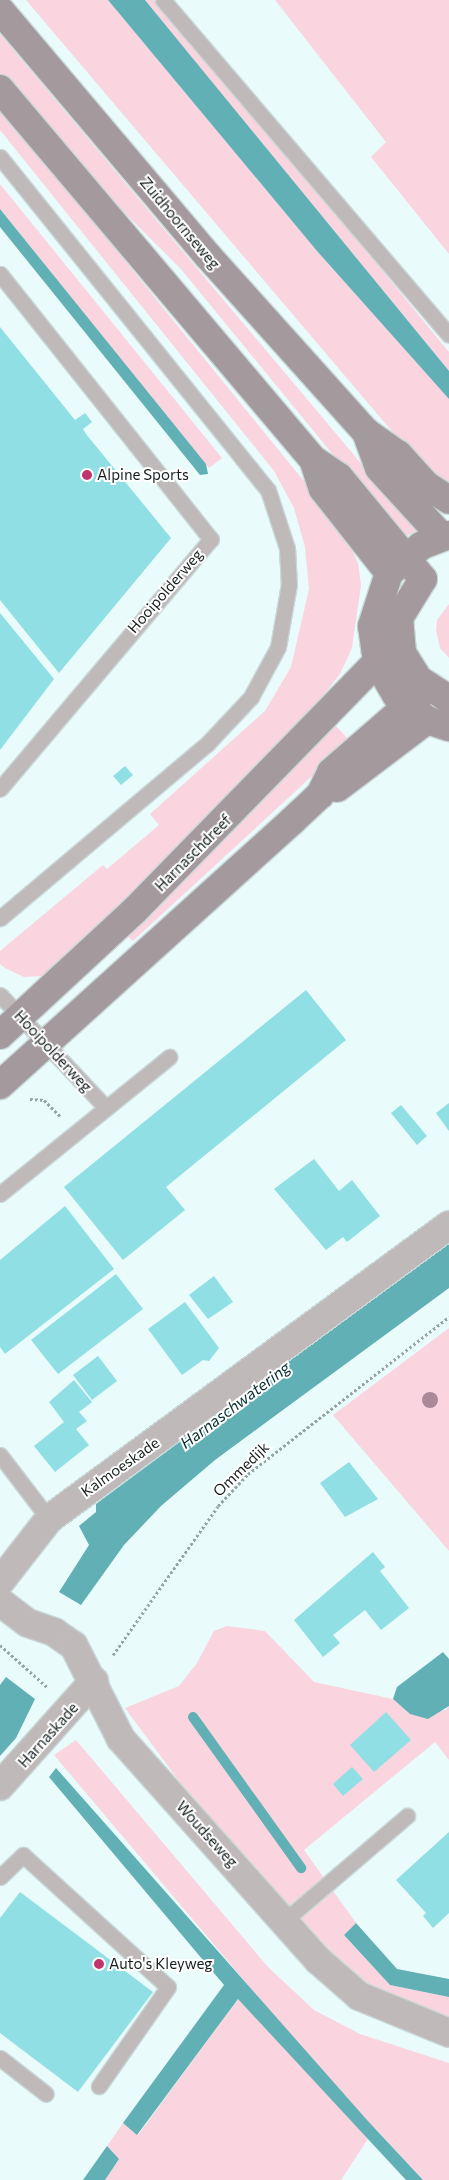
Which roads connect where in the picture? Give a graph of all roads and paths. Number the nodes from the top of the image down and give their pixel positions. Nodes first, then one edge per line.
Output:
1 (163, 0) edge
2 (0, 10) edge
3 (0, 89) edge
4 (0, 157) edge
5 (0, 274) edge
6 (449, 335) edge
7 (366, 432) junction
8 (449, 500) edge
9 (445, 536) edge
10 (397, 565) junction
11 (377, 662) junction
12 (439, 694) edge
13 (427, 717) edge
14 (0, 789) edge
15 (0, 918) edge
16 (0, 995) edge
17 (21, 1016) junction
18 (0, 1035) edge
19 (47, 1044) junction
20 (169, 1057) dead end
21 (0, 1085) edge
22 (106, 1108) junction
23 (74, 1134) junction
24 (0, 1194) edge
25 (449, 1225) edge
26 (449, 1317) edge
27 (0, 1454) edge
28 (49, 1519) junction
29 (0, 1582) edge
30 (0, 1602) edge
31 (0, 1645) edge
32 (94, 1681) junction
33 (72, 1710) junction
34 (0, 1786) edge
35 (407, 1816) dead end
36 (0, 1877) edge
37 (284, 1921) junction
38 (449, 2033) edge
39 (0, 2058) edge
40 (99, 2086) dead end
41 (46, 2094) dead end

1 - 6 lane
2 - 7 main road, Zuidhoornseweg
3 - 10 main road
4 - 15 lane
5 - 14 lane, Hooipolderweg
7 - 8 main road, Zuidhoornseweg
7 - 9 main road, Zuidhoornseweg
9 - 10 main road
10 - 11 main road
10 - 12 main road
11 - 13 main road
11 - 17 main road, Harnaschdreef
12 - 13 main road
13 - 19 main road
16 - 17 lane, Hooipolderweg
17 - 18 main road, Harnaschdreef
17 - 19 lane, Hooipolderweg
19 - 21 main road
19 - 22 lane, Hooipolderweg
20 - 22 lane
21 - 23 path
22 - 23 lane
23 - 24 lane
25 - 28 street, Kalmoeskade
26 - 32 path, Ommedijk
27 - 28 lane
28 - 29 street, Kalmoeskade
30 - 32 street, Woudseweg
31 - 33 path
32 - 33 street, Harnaskade
32 - 37 street, Woudseweg
33 - 34 street, Harnaskade
35 - 37 lane
36 - 40 lane
37 - 38 street, Woudseweg
39 - 41 lane

